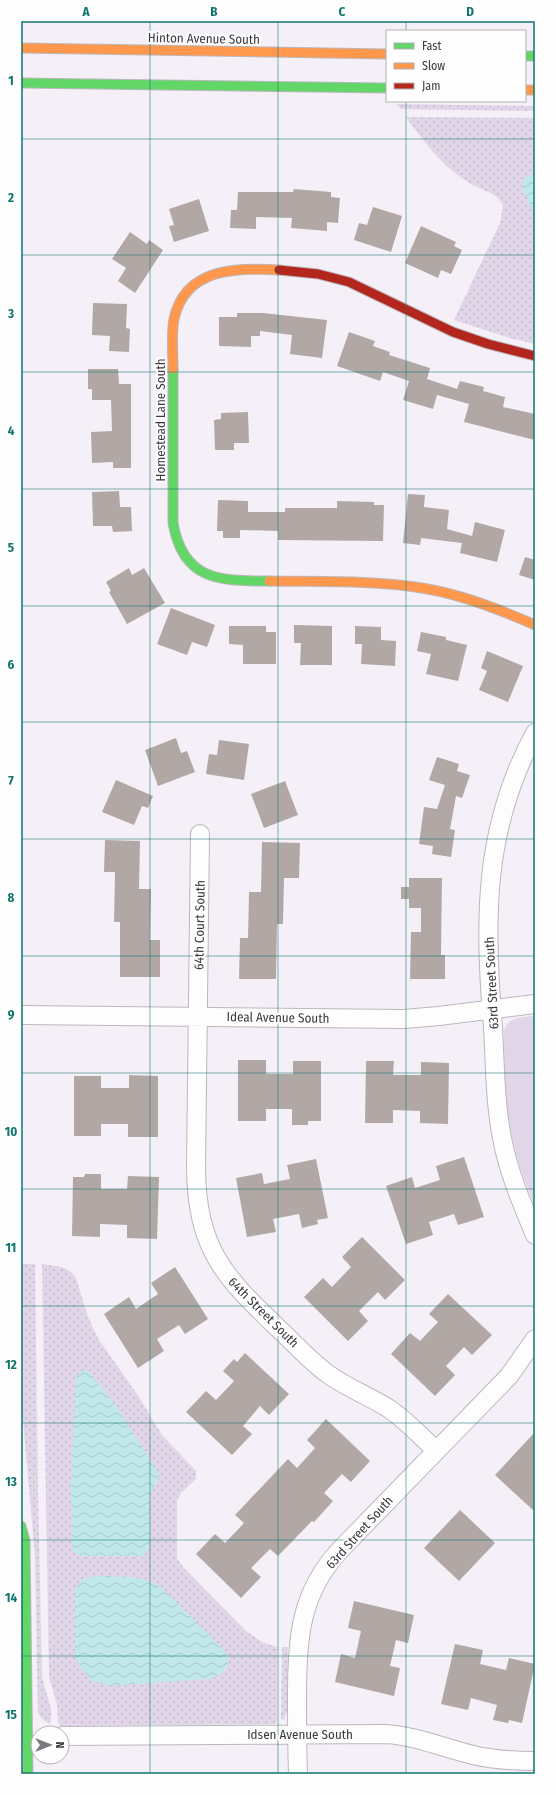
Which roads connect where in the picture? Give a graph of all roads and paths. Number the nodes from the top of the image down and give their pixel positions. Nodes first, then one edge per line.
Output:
1 (21, 48) edge
2 (386, 54) edge
3 (21, 83) edge
4 (386, 88) edge
5 (535, 356) edge
6 (535, 625) edge
7 (535, 733) edge
8 (200, 834) dead end
9 (535, 1004) edge
10 (491, 1009) junction
11 (21, 1015) edge
12 (198, 1016) junction
13 (535, 1235) edge
14 (535, 1339) edge
15 (436, 1450) junction
16 (21, 1526) edge
17 (297, 1734) junction
18 (29, 1736) edge
19 (70, 1736) edge
20 (535, 1761) edge
21 (28, 1774) edge
22 (298, 1774) edge

1 - 2 street, Hinton Avenue South
3 - 4 street
5 - 6 street, Homestead Lane South
7 - 10 street, 63rd Street South
8 - 12 street, 64th Court South
9 - 10 street, Ideal Avenue South
10 - 12 street, Ideal Avenue South
10 - 13 street, 63rd Street South
11 - 12 street, Ideal Avenue South
12 - 15 street, 64th Street South
14 - 15 street, 63rd Street South
15 - 17 street, 63rd Street South
16 - 18 street
17 - 19 street, Idsen Avenue South
17 - 20 street, Idsen Avenue South
17 - 22 street, 63rd Street South
18 - 21 street

